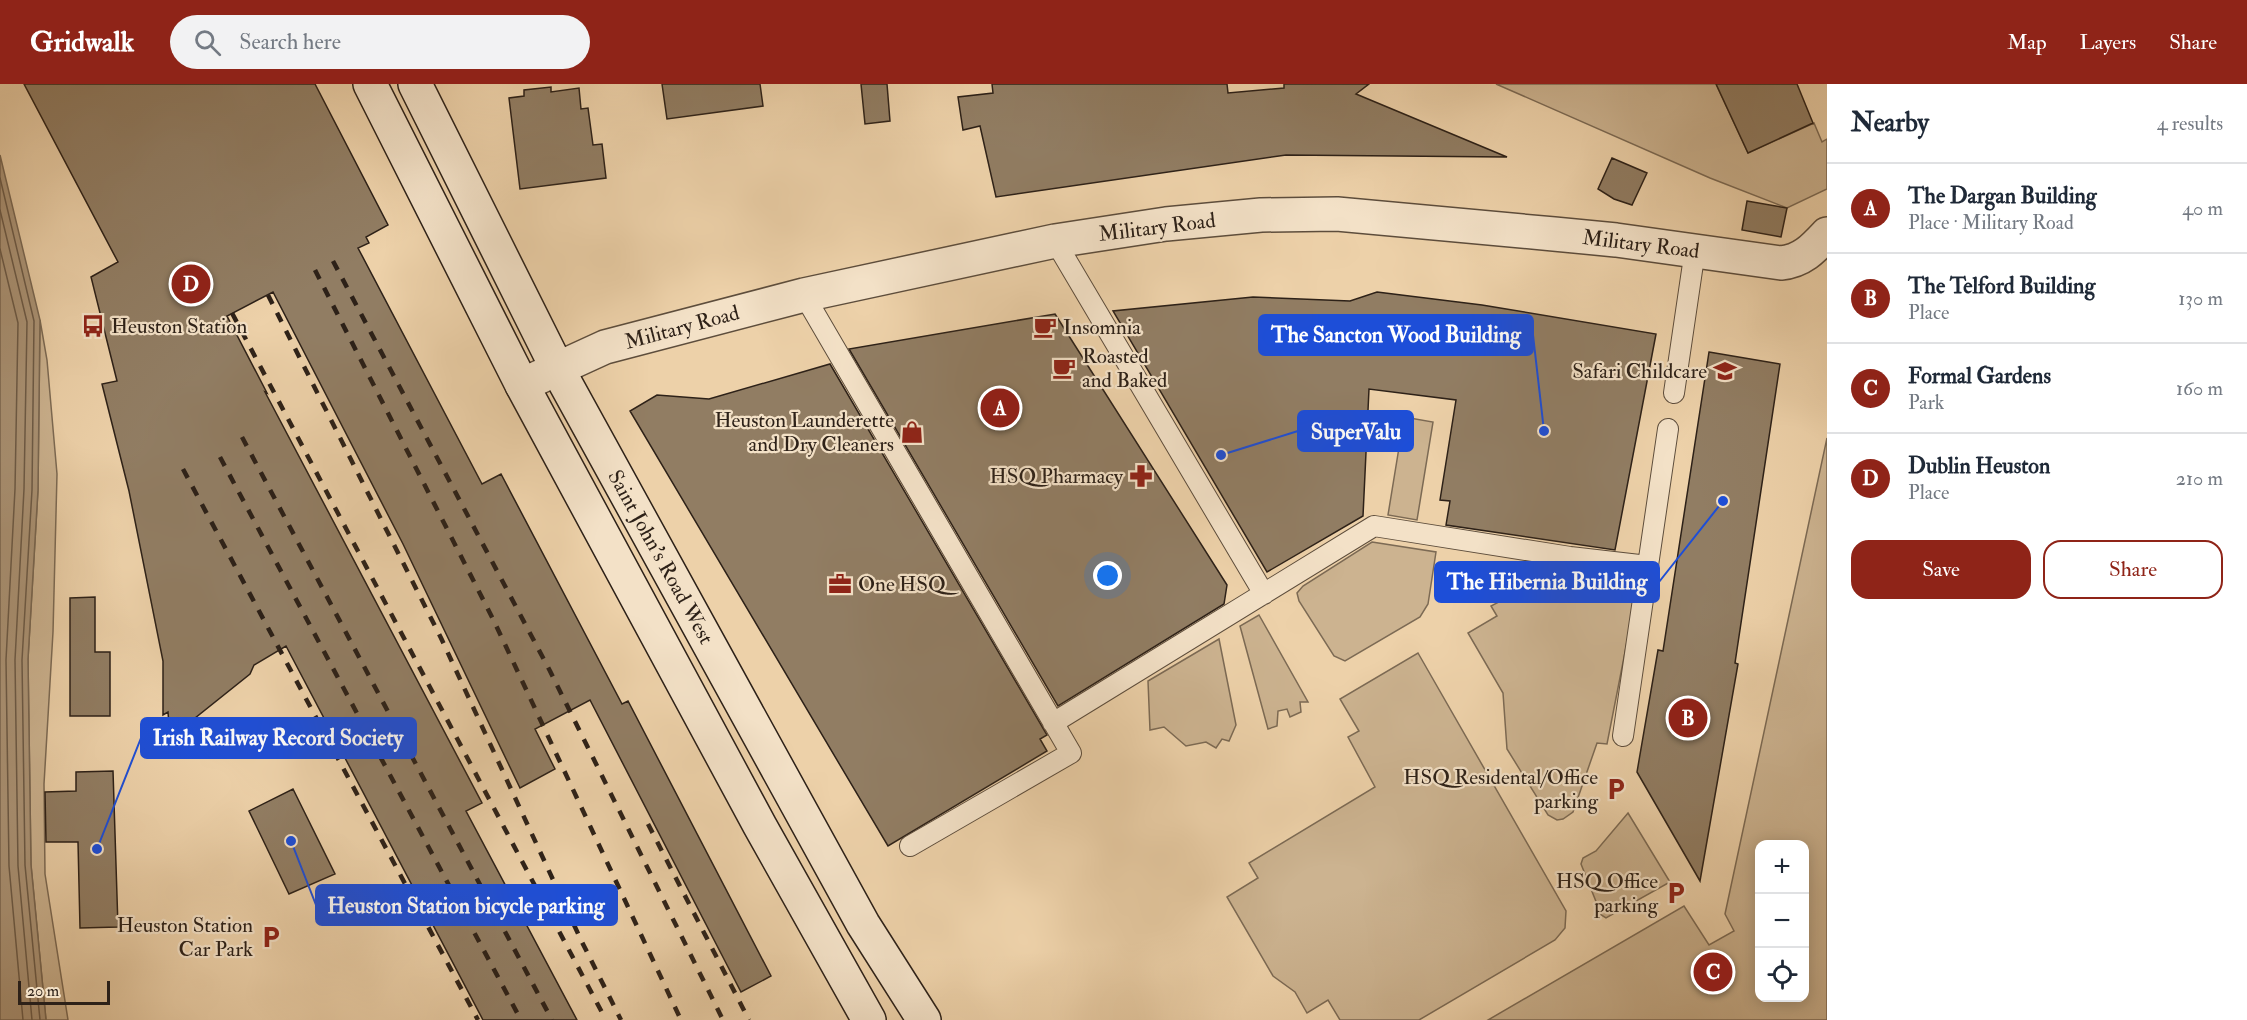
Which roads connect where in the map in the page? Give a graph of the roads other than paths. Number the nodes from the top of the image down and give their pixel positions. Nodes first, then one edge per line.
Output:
1 (370, 84) edge
2 (415, 84) edge
3 (1055, 241) junction
4 (1817, 244) edge
5 (1695, 250) junction
6 (804, 295) junction
7 (557, 368) junction
8 (522, 385) junction
9 (1674, 393) dead end
10 (1668, 429) dead end
11 (1648, 567) junction
12 (1264, 594) junction
13 (1053, 723) junction
14 (1623, 736) dead end
15 (910, 846) dead end
16 (869, 1020) edge
17 (924, 1020) edge

1 - 8 main road, Saint John's Road West
2 - 7 main road, Saint John's Road West
3 - 5 main road, Military Road
3 - 6 main road, Military Road
3 - 12 street
4 - 5 main road, Military Road
5 - 9 street
6 - 7 main road, Military Road
6 - 13 street
7 - 8 main road, Military Road
7 - 17 main road, Saint John's Road West
8 - 16 main road, Saint John's Road West
10 - 11 street
11 - 12 street
11 - 14 street
12 - 13 street
13 - 15 street

